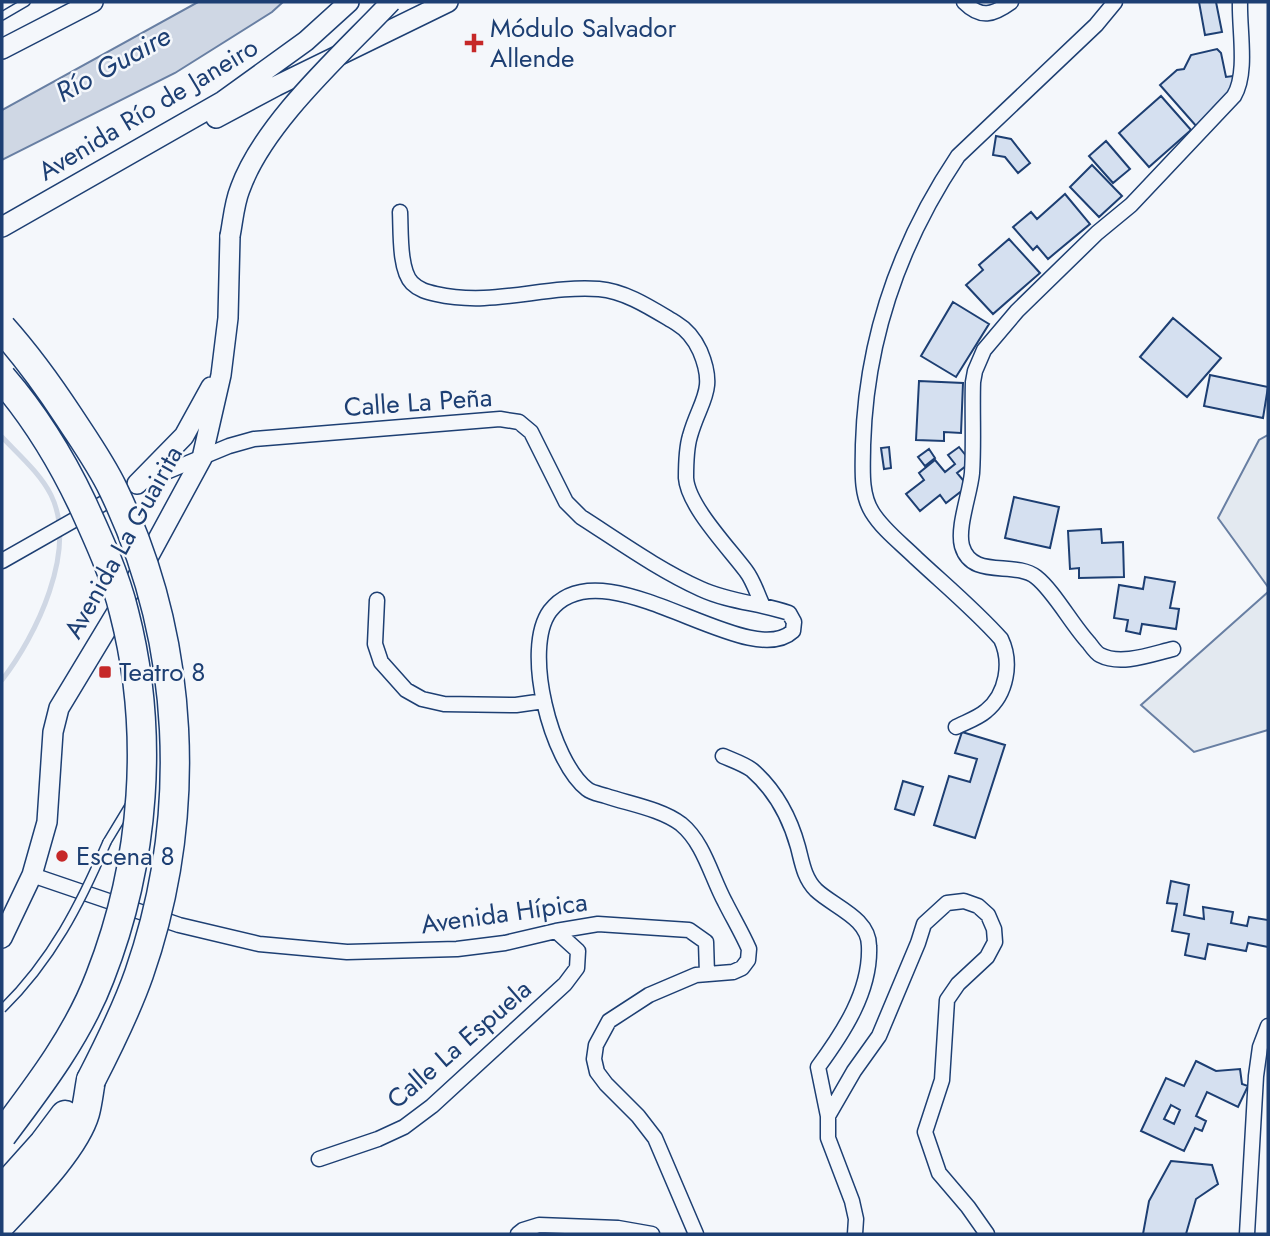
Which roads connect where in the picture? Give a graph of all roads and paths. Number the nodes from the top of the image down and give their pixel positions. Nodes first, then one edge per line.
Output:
1 (26, 2) edge
2 (93, 2) edge
3 (349, 2) edge
4 (391, 2) edge
5 (448, 2) edge
6 (964, 2) edge
7 (1012, 2) edge
8 (1115, 2) edge
9 (1240, 2) edge
10 (2, 16) edge
11 (2, 49) edge
12 (101, 171) junction
13 (400, 212) dead end
14 (2, 227) edge
15 (2, 328) edge
16 (223, 360) junction
17 (2, 378) edge
18 (202, 457) junction
19 (137, 484) junction
20 (4, 560) edge
21 (377, 600) dead end
22 (762, 604) junction
23 (1173, 649) dead end
24 (544, 701) junction
25 (956, 727) dead end
26 (723, 756) dead end
27 (141, 786) junction
28 (32, 875) junction
29 (556, 931) junction
30 (2, 938) edge
31 (707, 974) junction
32 (2, 1009) edge
33 (1268, 1026) edge
34 (90, 1080) junction
35 (828, 1116) junction
36 (2, 1135) edge
37 (319, 1159) dead end
38 (2, 1190) edge
39 (2, 1223) edge
40 (519, 1234) edge
41 (652, 1234) edge
42 (696, 1234) edge
43 (855, 1234) edge
44 (987, 1234) edge
45 (1247, 1234) edge

1 - 10 lane
2 - 11 street
3 - 12 street, Avenida Río de Janeiro
4 - 16 street, Avenida La Guairita, bridge
5 - 12 street
6 - 7 street
8 - 25 street
9 - 23 street
12 - 14 street, Avenida Río de Janeiro
13 - 22 street
15 - 34 highway, bridge
16 - 18 street, Avenida La Guairita
16 - 19 street
17 - 27 highway, bridge
18 - 19 street, Calle La Peña
18 - 22 street, Calle La Peña
18 - 28 street, Avenida La Guairita
19 - 20 street, Calle La Peña, bridge
21 - 24 street
22 - 24 street
24 - 31 street
26 - 35 street
27 - 32 lane, bridge
27 - 36 highway, bridge
28 - 29 street, Avenida Hípica
28 - 30 street, Avenida La Guairita
29 - 31 street, Avenida Hípica
29 - 37 street, Calle La Espuela
31 - 42 street
33 - 45 street
34 - 38 highway
34 - 39 highway
35 - 43 street
35 - 44 street
40 - 41 street

